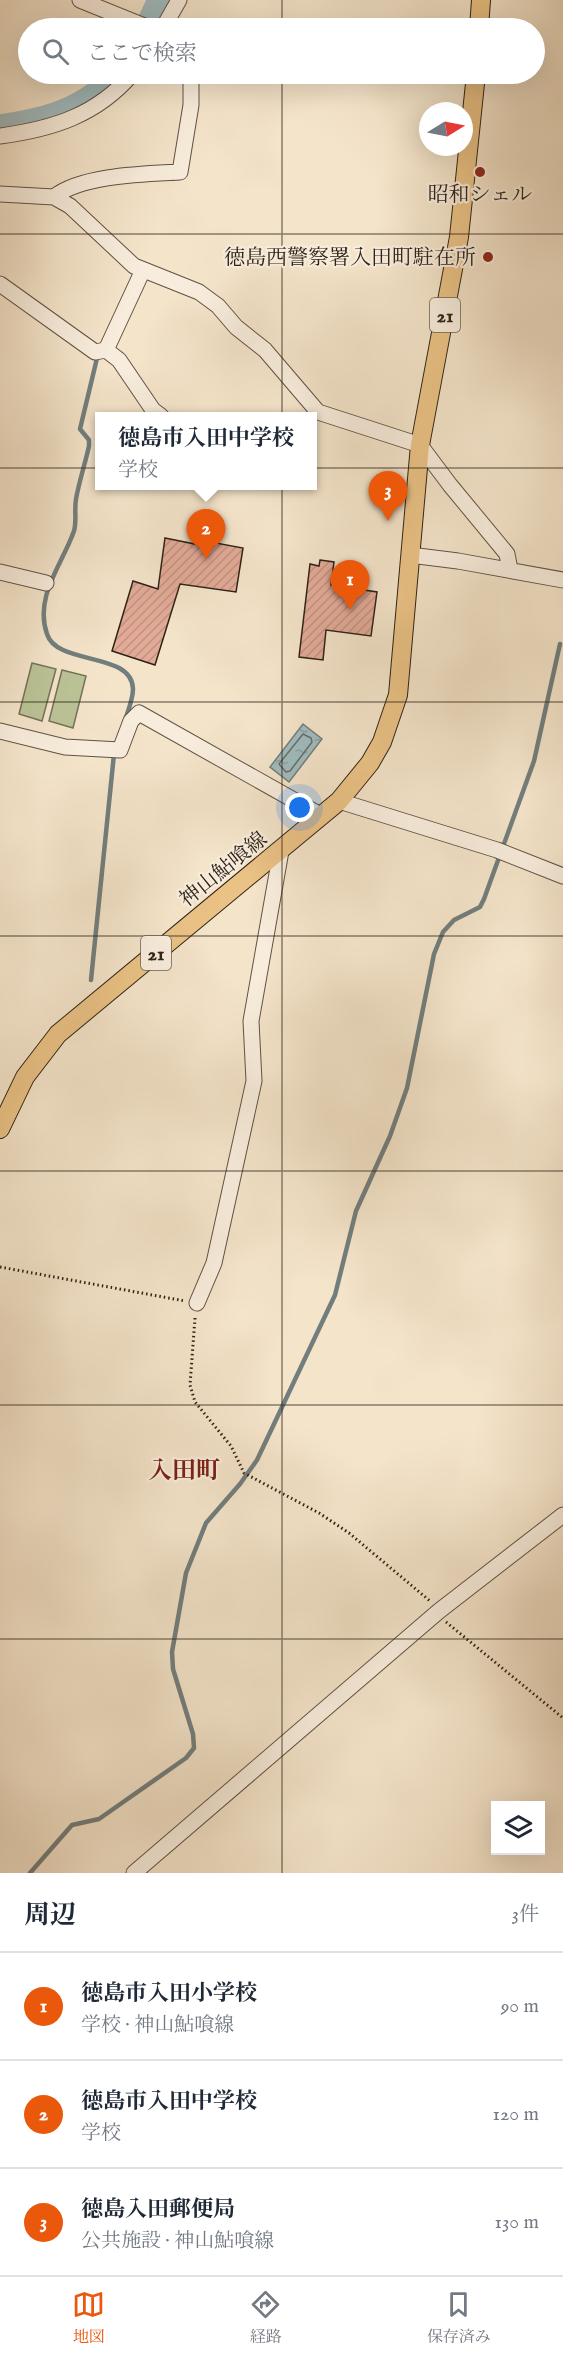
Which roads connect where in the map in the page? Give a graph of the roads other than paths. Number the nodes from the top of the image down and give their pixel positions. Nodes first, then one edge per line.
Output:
1 (80, 0) edge
2 (179, 0) edge
3 (481, 0) edge
4 (125, 18) edge
5 (169, 18) edge
6 (480, 18) edge
7 (122, 84) edge
8 (192, 84) edge
9 (475, 84) edge
10 (0, 136) edge
11 (0, 194) edge
12 (54, 197) junction
13 (143, 270) junction
14 (0, 284) edge
15 (100, 351) junction
16 (154, 412) edge
17 (313, 412) edge
18 (317, 416) edge
19 (420, 445) junction
20 (410, 555) junction
21 (510, 570) junction
22 (0, 573) edge
23 (563, 580) edge
24 (46, 583) dead end
25 (0, 731) edge
26 (339, 801) junction
27 (322, 816) junction
28 (281, 851) junction
29 (563, 876) edge
30 (0, 1129) edge
31 (197, 1303) road end
32 (563, 1515) edge
33 (134, 1873) edge

1 - 4 street
2 - 5 street
3 - 6 main road
7 - 10 street
8 - 12 street
9 - 19 main road, 神山鮎喰線 / 21
11 - 12 street
12 - 13 street
13 - 15 street
13 - 17 street
14 - 15 street
15 - 16 street
18 - 19 street
19 - 20 main road, 神山鮎喰線 / 21
19 - 21 street
20 - 21 street
20 - 26 main road, 神山鮎喰線 / 21
21 - 23 street
22 - 24 street
25 - 27 street
26 - 27 main road, 神山鮎喰線 / 21
26 - 29 street
27 - 28 main road, 神山鮎喰線 / 21
28 - 30 main road, 神山鮎喰線 / 21
28 - 31 street
32 - 33 street

